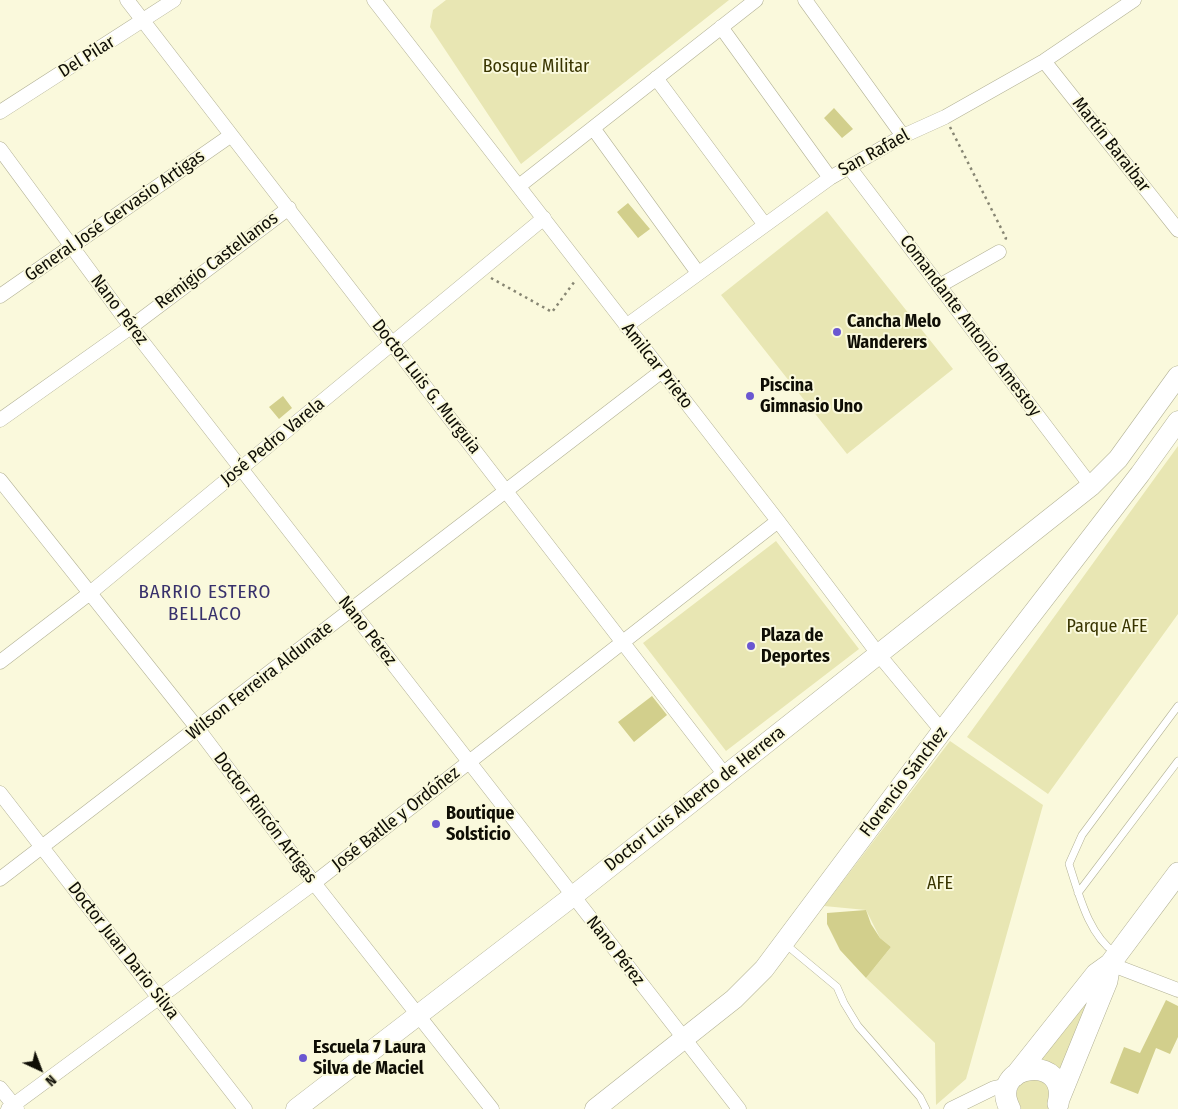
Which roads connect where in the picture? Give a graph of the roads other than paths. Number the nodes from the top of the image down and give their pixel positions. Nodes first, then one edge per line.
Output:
1 (127, 0) edge
2 (174, 0) edge
3 (374, 0) edge
4 (756, 0) edge
5 (805, 0) edge
6 (1134, 0) edge
7 (142, 22) junction
8 (722, 27) junction
9 (1044, 61) junction
10 (656, 78) junction
11 (0, 112) edge
12 (593, 128) junction
13 (230, 136) junction
14 (903, 136) junction
15 (0, 149) edge
16 (849, 167) junction
17 (830, 178) junction
18 (519, 186) junction
19 (288, 208) junction
20 (544, 218) junction
21 (765, 225) junction
22 (1178, 230) edge
23 (72, 247) junction
24 (999, 252) road end
25 (698, 273) junction
26 (939, 286) junction
27 (0, 296) edge
28 (626, 326) junction
29 (131, 327) junction
30 (393, 345) junction
31 (662, 371) junction
32 (1178, 376) edge
33 (0, 420) edge
34 (1178, 421) edge
35 (1118, 458) junction
36 (241, 468) junction
37 (1140, 474) junction
38 (0, 480) edge
39 (1091, 486) junction
40 (508, 491) junction
41 (778, 521) junction
42 (90, 593) junction
43 (350, 611) junction
44 (624, 642) junction
45 (879, 654) junction
46 (0, 662) edge
47 (1178, 706) edge
48 (198, 729) junction
49 (942, 731) junction
50 (470, 761) junction
51 (1178, 761) edge
52 (725, 775) junction
53 (0, 793) edge
54 (43, 847) junction
55 (1178, 872) edge
56 (0, 879) edge
57 (314, 883) junction
58 (1078, 893) junction
59 (573, 896) junction
60 (784, 943) junction
61 (1113, 959) junction
62 (1178, 990) edge
63 (159, 998) junction
64 (418, 1014) junction
65 (684, 1040) junction
66 (0, 1088) edge
67 (1010, 1097) edge
68 (1058, 1104) edge
69 (13, 1108) edge
70 (245, 1109) edge
71 (296, 1109) edge
72 (492, 1109) edge
73 (595, 1109) edge
74 (739, 1109) edge
75 (926, 1109) edge
76 (951, 1109) edge

1 - 7 street, Doctor Luis G. Murguia
2 - 7 street, Del Pilar
3 - 18 street, Amilcar Prieto
4 - 8 street
5 - 14 street
6 - 9 street, San Rafael
7 - 11 street, Del Pilar
7 - 13 street, Doctor Luis G. Murguia
8 - 10 street
8 - 17 street
9 - 14 street, San Rafael
9 - 22 street, Martín Baraibar
10 - 12 street
10 - 21 street
12 - 18 street
12 - 25 street
13 - 19 street, Doctor Luis G. Murguia
13 - 23 street, General José Gervasio Artigas
14 - 16 street, San Rafael
15 - 23 street, Nano Pérez
16 - 17 street, San Rafael
16 - 26 street, Comandante Antonio Amestoy
17 - 21 street, San Rafael
18 - 20 street, Amilcar Prieto
19 - 29 street, Remigio Castellanos
19 - 30 street, Doctor Luis G. Murguia
20 - 28 street, Amilcar Prieto
20 - 30 street, José Pedro Varela
21 - 25 street, San Rafael
23 - 27 street, General José Gervasio Artigas
23 - 29 street, Nano Pérez
24 - 26 street
25 - 28 street, San Rafael
26 - 39 street, Comandante Antonio Amestoy
28 - 31 street, Amilcar Prieto
29 - 33 street, Remigio Castellanos
29 - 36 street, Nano Pérez
30 - 36 street, José Pedro Varela
30 - 40 street, Doctor Luis G. Murguia
31 - 40 street, Wilson Ferreira Aldunate
31 - 41 street, Amilcar Prieto
32 - 35 street
34 - 37 street, Florencio Sánchez
35 - 37 street
35 - 39 street
36 - 42 street, José Pedro Varela
36 - 43 street, Nano Pérez
37 - 49 street, Florencio Sánchez
38 - 42 street, Doctor Rincón Artigas
39 - 45 street, Doctor Luis Alberto de Herrera
40 - 43 street, Wilson Ferreira Aldunate
40 - 44 street, Doctor Luis G. Murguia
41 - 44 street, José Batlle y Ordóñez
41 - 45 street, Amilcar Prieto
42 - 46 street, José Pedro Varela
42 - 48 street, Doctor Rincón Artigas
43 - 48 street, Wilson Ferreira Aldunate
43 - 50 street, Nano Pérez
44 - 50 street, José Batlle y Ordóñez
44 - 52 street, Doctor Luis G. Murguia
45 - 49 street, Amilcar Prieto
45 - 52 street, Doctor Luis Alberto de Herrera
47 - 58 lane
48 - 54 street, Wilson Ferreira Aldunate
48 - 57 street, Doctor Rincón Artigas
49 - 60 street, Florencio Sánchez
50 - 57 street, José Batlle y Ordóñez
50 - 59 street, Nano Pérez
51 - 58 lane
52 - 59 street, Doctor Luis Alberto de Herrera
53 - 54 street, Doctor Juan Dario Silva
54 - 56 street, Wilson Ferreira Aldunate
54 - 63 street, Doctor Juan Dario Silva
55 - 61 main road
57 - 63 street, José Batlle y Ordóñez
57 - 64 street, Doctor Rincón Artigas
58 - 61 lane
59 - 64 street, Doctor Luis Alberto de Herrera
59 - 65 street, Nano Pérez
60 - 65 street, Florencio Sánchez
60 - 75 lane
61 - 62 street
61 - 67 main road
61 - 68 main road
63 - 69 street, José Batlle y Ordóñez
63 - 70 street, Doctor Juan Dario Silva
64 - 71 street, Doctor Luis Alberto de Herrera
64 - 72 street, Doctor Rincón Artigas
65 - 73 street, Florencio Sánchez
65 - 74 street, Nano Pérez
66 - 69 street
67 - 68 main road
67 - 76 street

